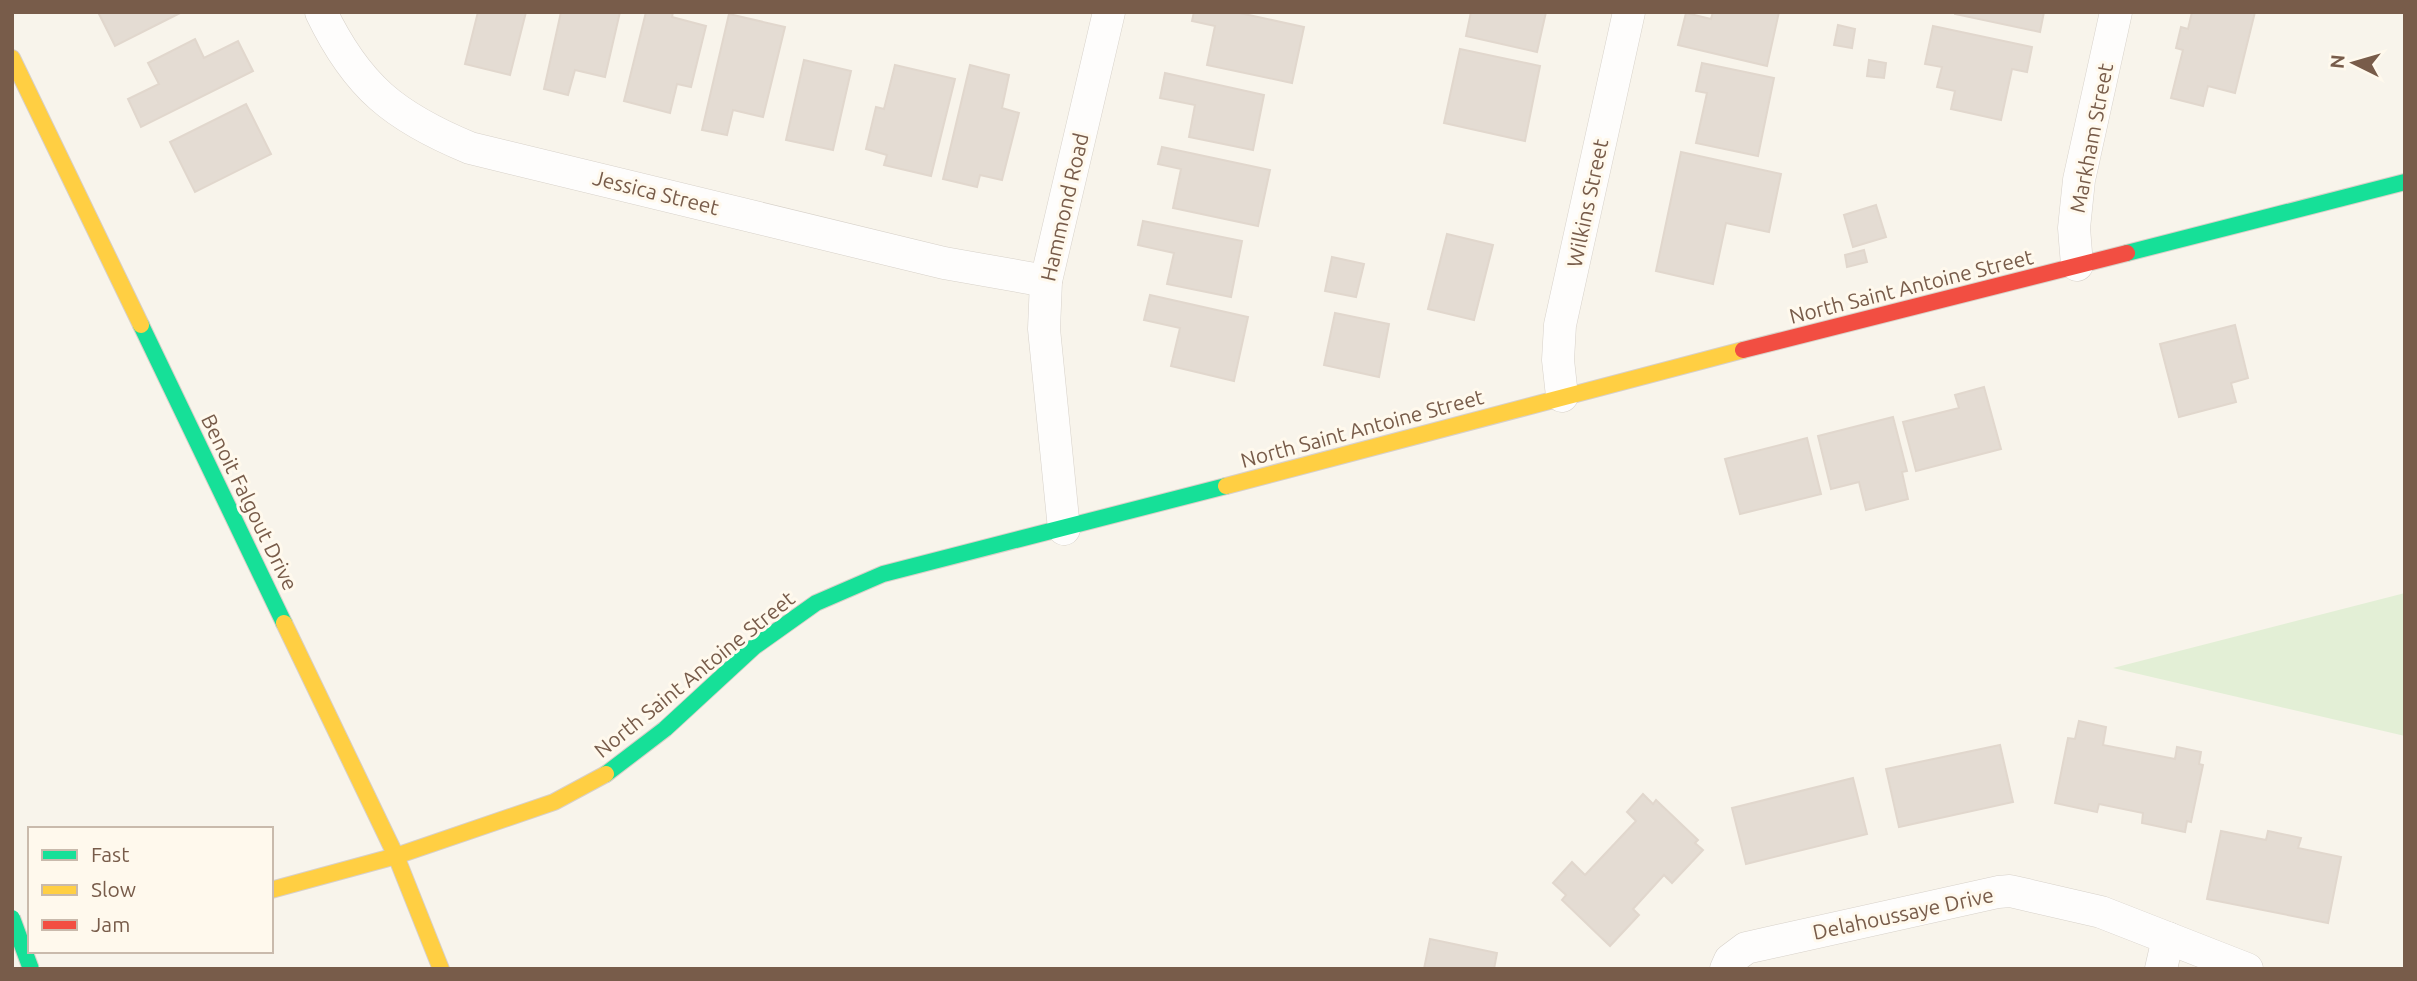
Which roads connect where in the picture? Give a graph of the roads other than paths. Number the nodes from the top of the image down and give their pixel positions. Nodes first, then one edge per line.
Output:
1 (321, 12) edge
2 (1109, 12) edge
3 (1629, 12) edge
4 (2116, 12) edge
5 (12, 58) edge
6 (2405, 182) edge
7 (2077, 265) junction
8 (1046, 281) junction
9 (1562, 396) junction
10 (1064, 529) junction
11 (396, 856) junction
12 (273, 889) edge
13 (12, 918) edge
14 (2168, 937) junction
15 (31, 969) edge
16 (441, 969) edge
17 (1726, 969) edge
18 (2161, 969) edge
19 (2247, 969) edge

1 - 8 street, Jessica Street
2 - 8 street, Hammond Road
3 - 9 street, Wilkins Street
4 - 7 street, Markham Street
5 - 11 main road, Benoit Falgout Drive
6 - 7 main road, North Saint Antoine Street
7 - 9 main road, North Saint Antoine Street
8 - 10 street, Hammond Road
9 - 10 main road, North Saint Antoine Street
10 - 11 main road, North Saint Antoine Street
11 - 12 main road, North Saint Antoine Street
11 - 16 main road, Benoit Falgout Drive
13 - 15 main road, bridge
14 - 17 street, Delahoussaye Drive
14 - 18 street
14 - 19 street, Delahoussaye Drive

